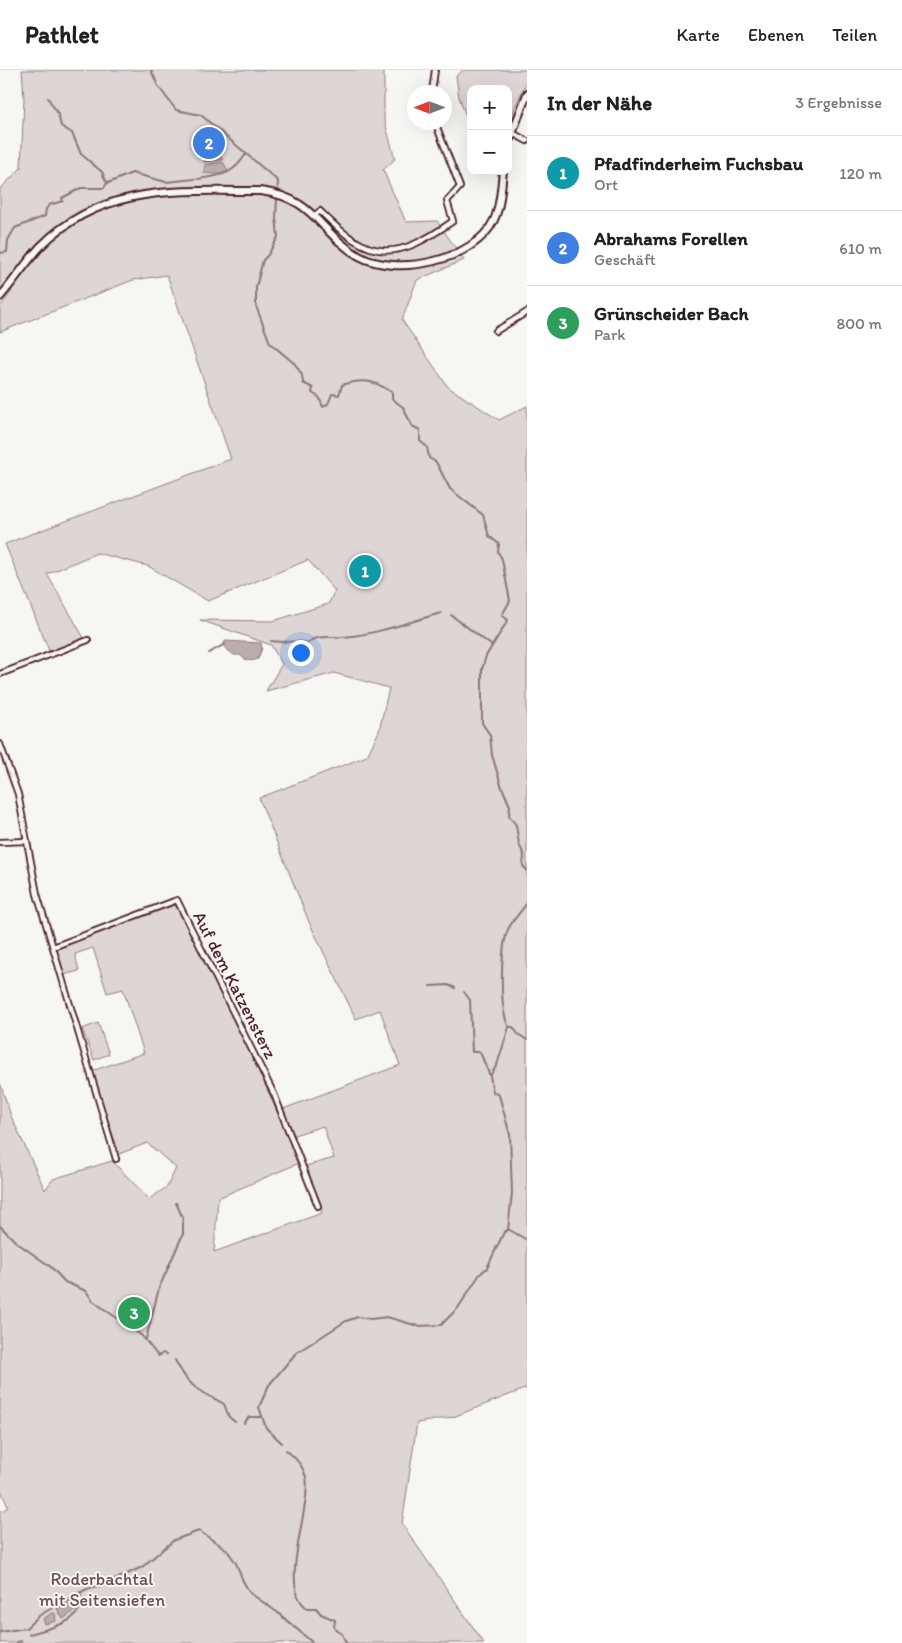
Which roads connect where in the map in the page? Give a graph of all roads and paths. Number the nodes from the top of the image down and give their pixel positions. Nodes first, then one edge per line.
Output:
1 (434, 70) edge
2 (433, 85) edge
3 (527, 94) edge
4 (438, 130) edge
5 (512, 130) edge
6 (512, 133) edge
7 (527, 141) edge
8 (502, 175) edge
9 (315, 215) junction
10 (0, 297) edge
11 (527, 312) edge
12 (496, 331) dead end
13 (88, 640) dead end
14 (0, 674) edge
15 (0, 744) edge
16 (27, 841) junction
17 (0, 842) edge
18 (52, 947) junction
19 (116, 1159) dead end
20 (318, 1206) dead end

1 - 2 street
3 - 5 street
4 - 9 street
6 - 7 street
8 - 9 street
9 - 10 street
11 - 12 street
13 - 14 street
15 - 16 street
16 - 17 street
16 - 18 street
18 - 19 street
18 - 20 street, Auf dem Katzensterz

